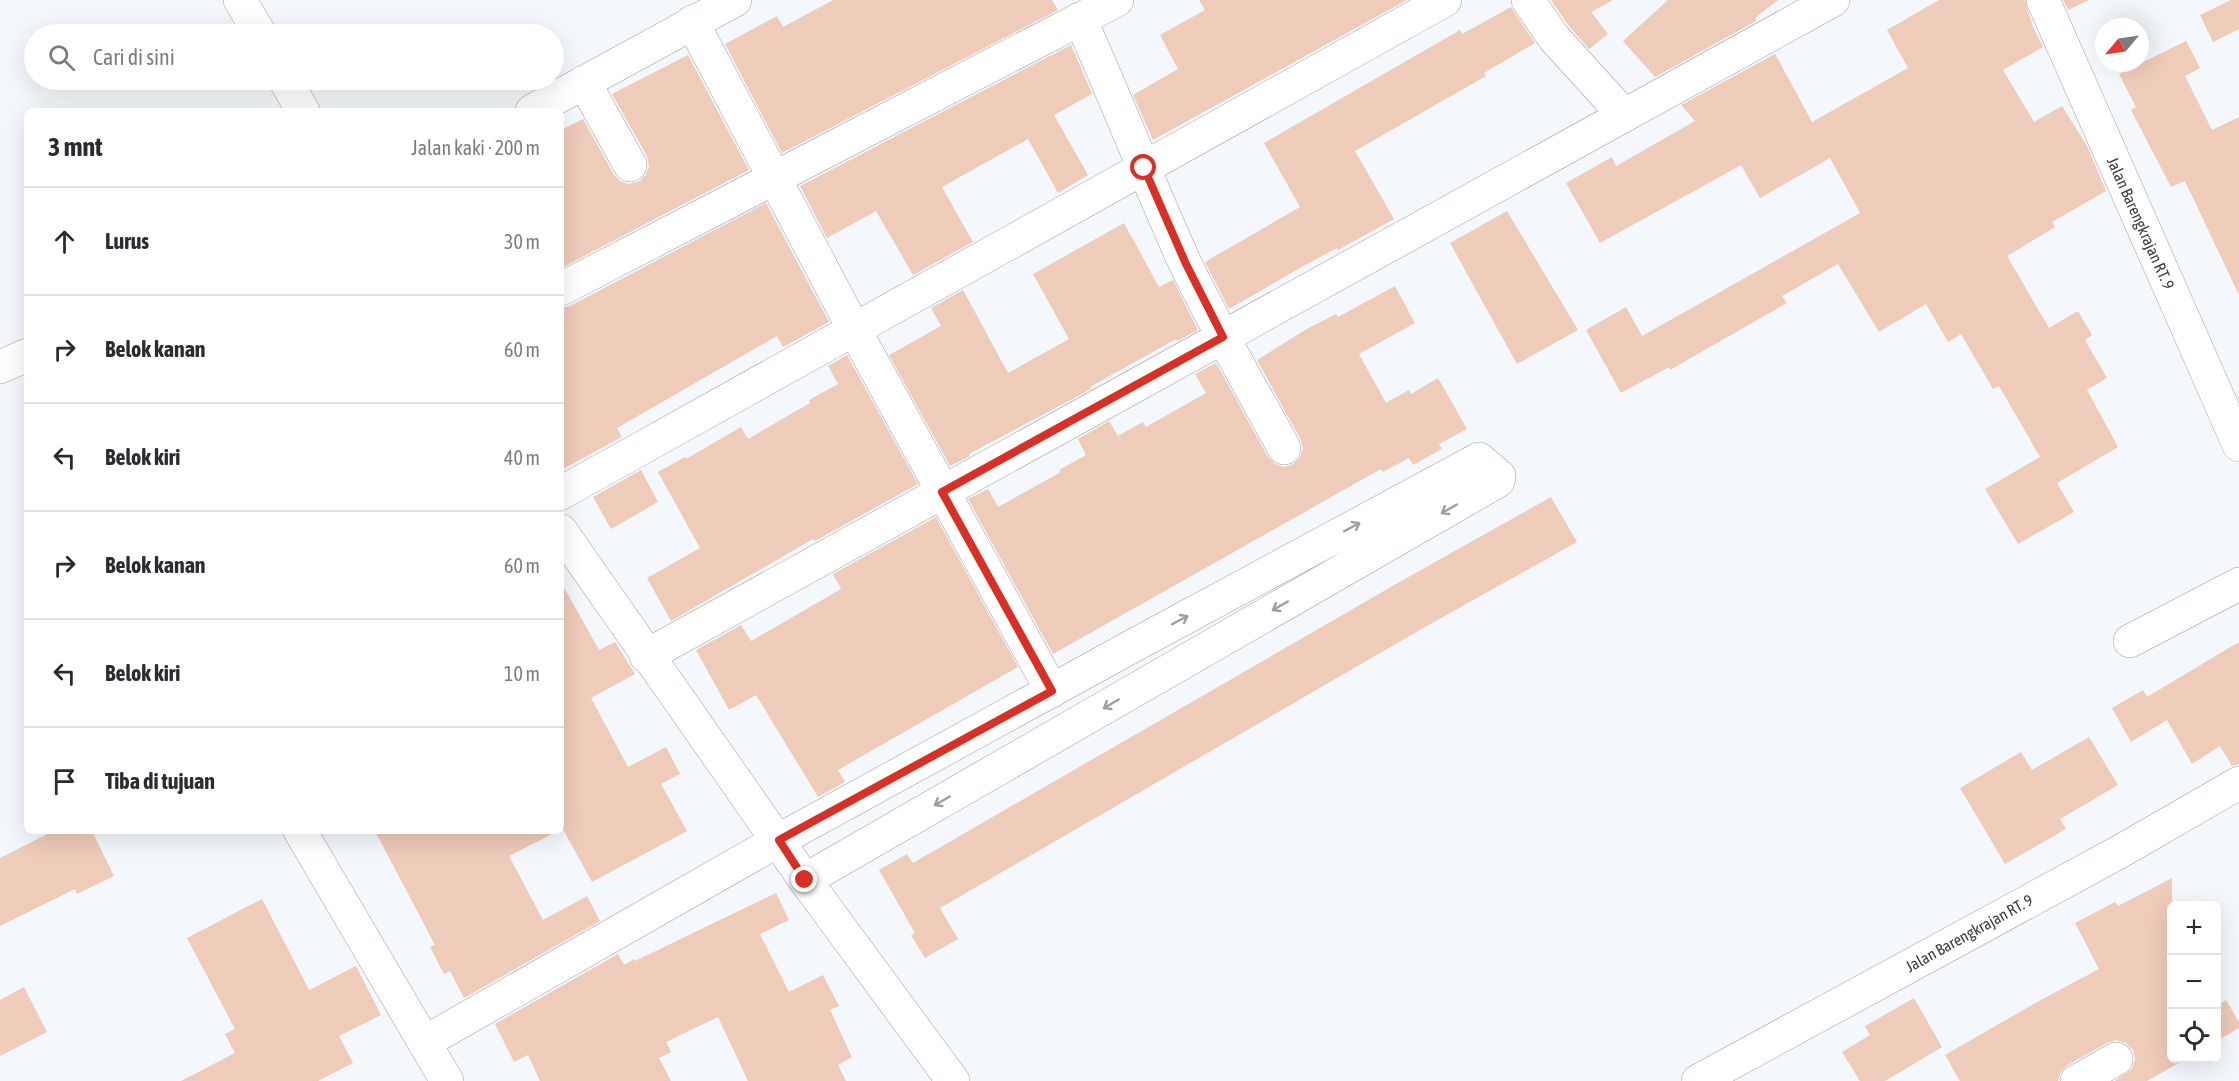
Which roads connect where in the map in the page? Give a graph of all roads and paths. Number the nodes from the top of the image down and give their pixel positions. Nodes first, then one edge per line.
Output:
1 (240, 0) edge
2 (735, 0) edge
3 (1117, 0) edge
4 (1445, 0) edge
5 (1528, 0) edge
6 (1833, 0) edge
7 (2043, 0) edge
8 (1080, 19) junction
9 (692, 22) junction
10 (254, 24) edge
11 (584, 82) junction
12 (291, 90) edge
13 (301, 108) edge
14 (537, 108) edge
15 (1624, 115) junction
16 (630, 165) dead end
17 (1144, 168) junction
18 (775, 178) junction
19 (564, 287) edge
20 (854, 329) junction
21 (1223, 337) junction
22 (24, 356) edge
23 (0, 367) edge
24 (2239, 445) edge
25 (1284, 448) dead end
26 (564, 490) edge
27 (942, 492) junction
28 (564, 535) edge
29 (2239, 584) edge
30 (2130, 641) dead end
31 (1140, 642) junction
32 (646, 656) junction
33 (1160, 676) junction
34 (1052, 691) junction
35 (2239, 783) edge
36 (302, 834) edge
37 (779, 840) junction
38 (805, 880) junction
39 (425, 1042) junction
40 (2116, 1059) dead end
41 (447, 1081) edge
42 (953, 1081) edge
43 (1698, 1081) edge
44 (2077, 1081) edge

1 - 10 street
2 - 9 street
3 - 8 street
4 - 17 street
5 - 15 street
6 - 15 street
7 - 24 street, Jalan Barengkrajan RT. 9
8 - 17 street
8 - 18 street
9 - 11 street
9 - 18 street
11 - 14 street
11 - 16 street
12 - 13 street
15 - 21 street
17 - 20 street
17 - 21 street
18 - 19 street
18 - 20 street
20 - 26 street
20 - 27 street
21 - 25 street
21 - 27 street
22 - 23 street
27 - 32 street
27 - 34 street
28 - 32 street
29 - 30 street
31 - 33 street
31 -> 33 street
31 - 34 street
32 - 37 street
33 -> 38 street
34 - 37 street
35 - 43 street, Jalan Barengkrajan RT. 9
36 - 39 street
37 - 38 street
37 - 39 street
38 - 42 street
39 - 41 street
40 - 44 street

